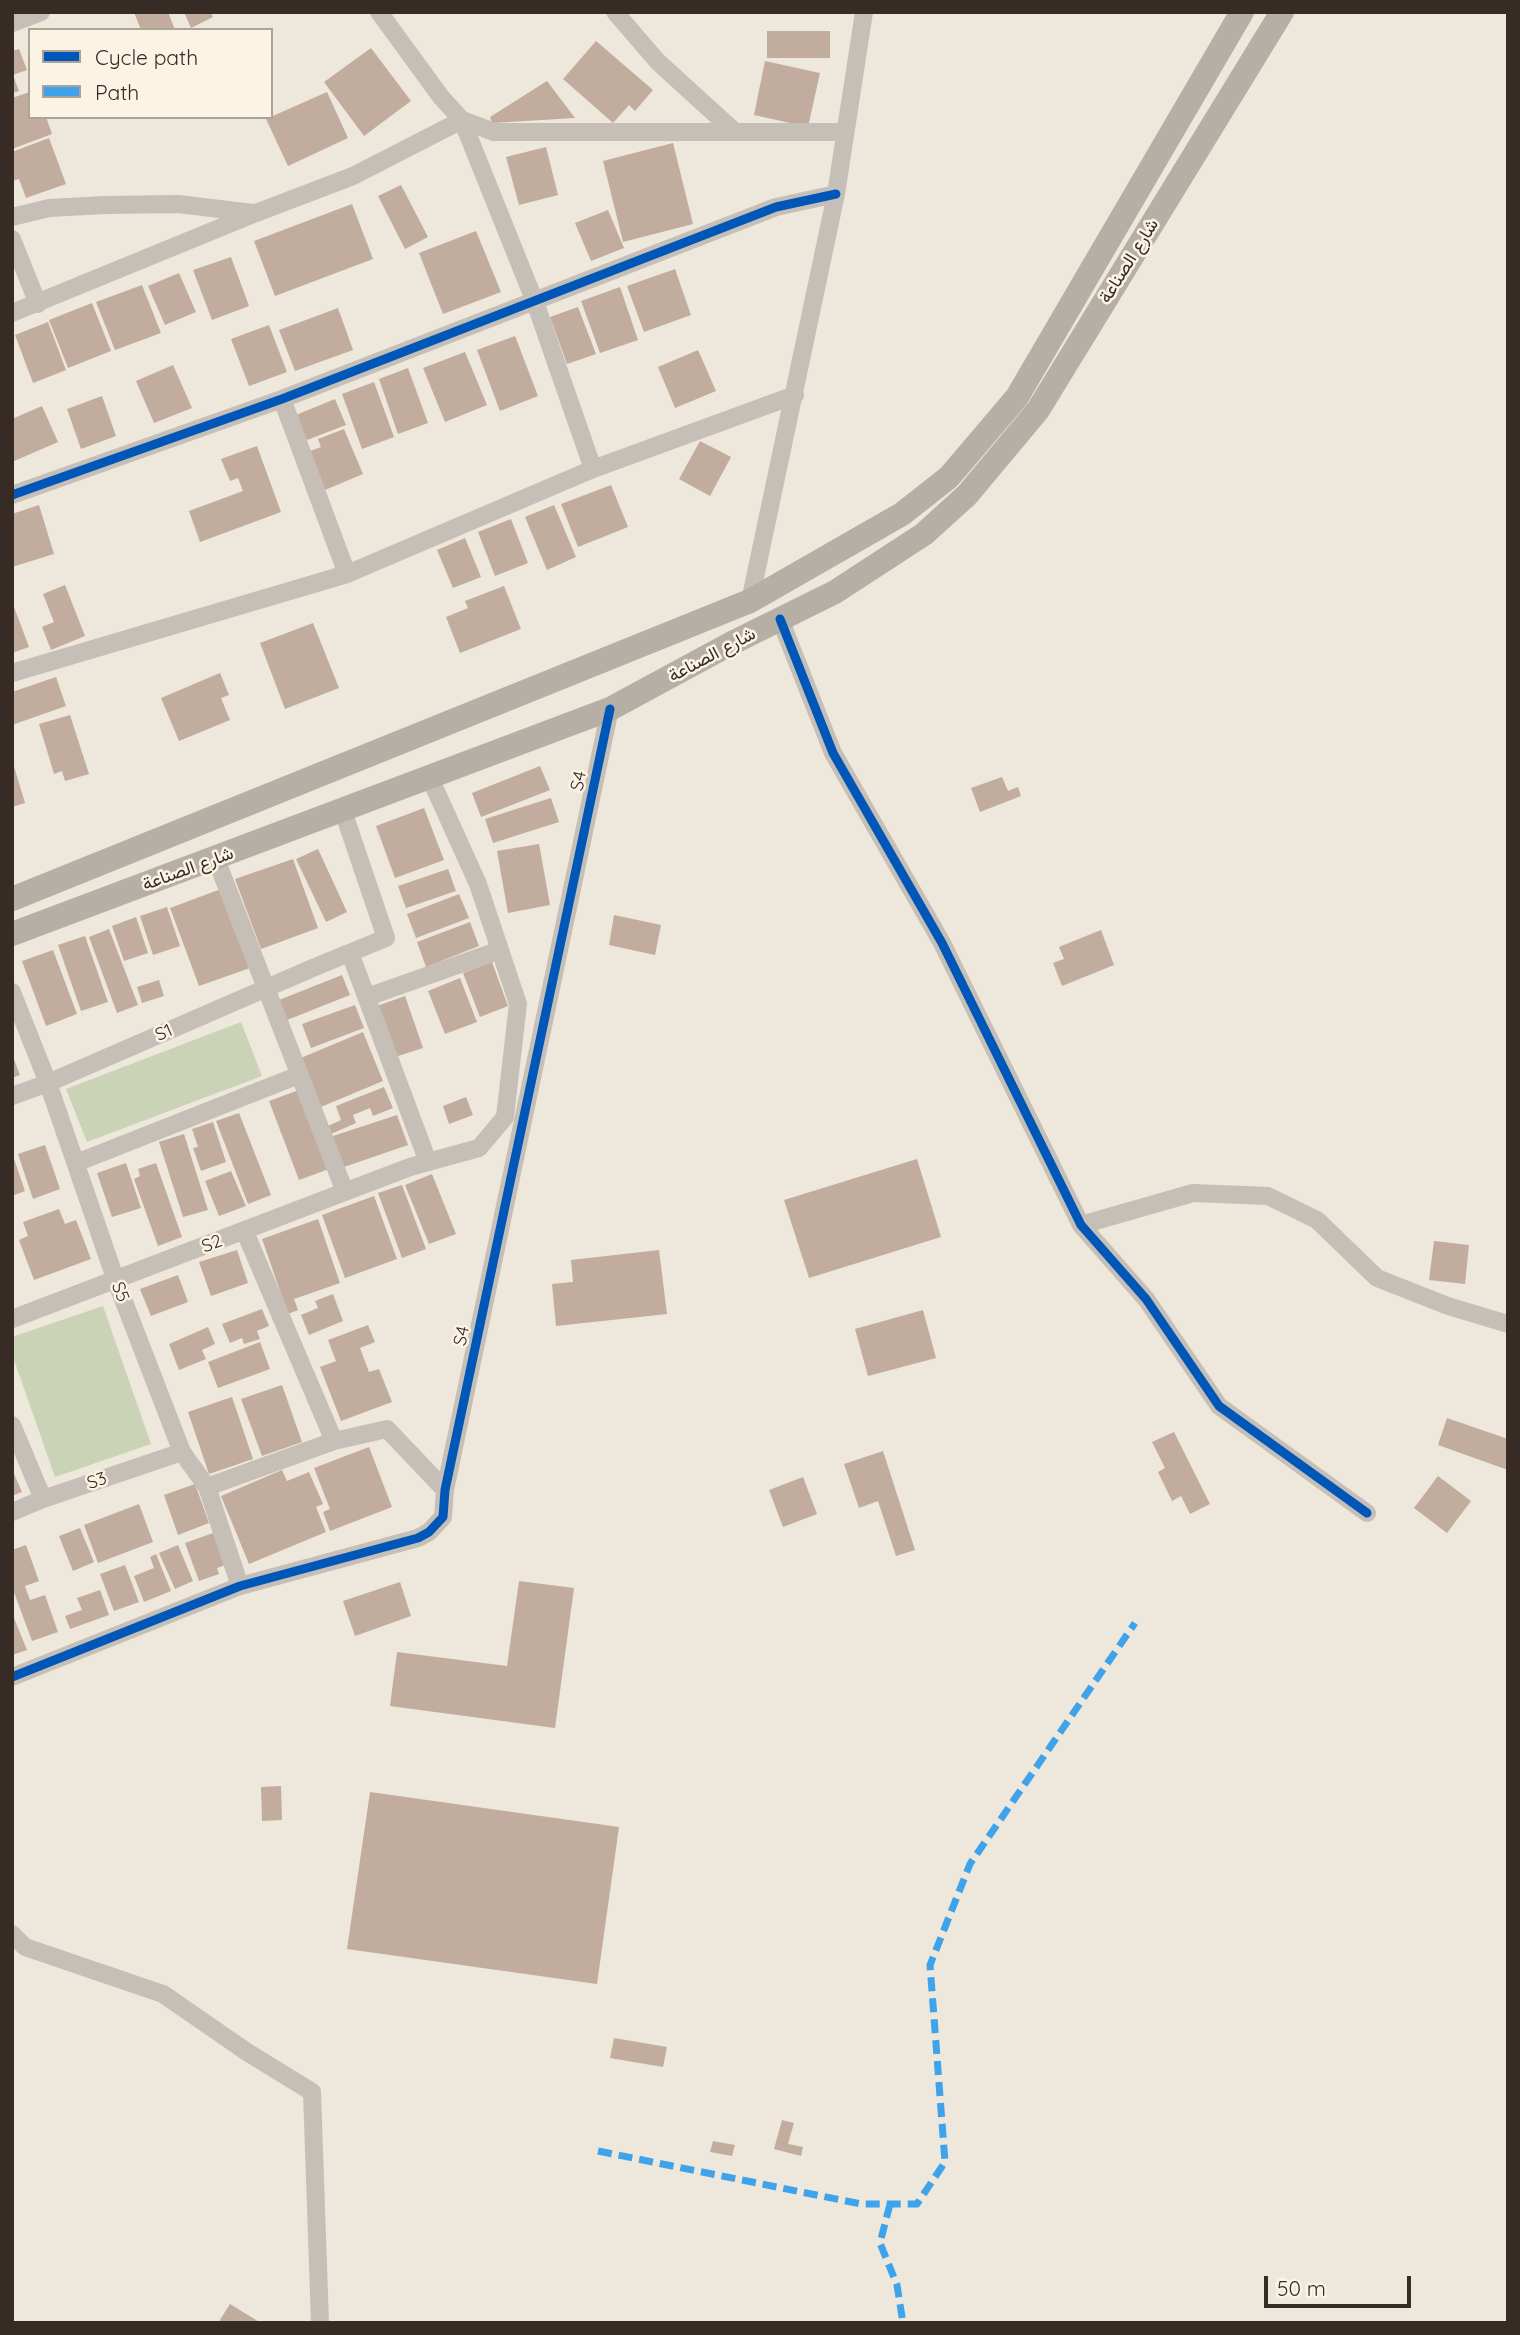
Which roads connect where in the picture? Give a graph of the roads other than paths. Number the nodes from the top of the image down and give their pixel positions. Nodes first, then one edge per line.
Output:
1 (41, 12) edge
2 (379, 12) edge
3 (615, 12) edge
4 (864, 12) edge
5 (1242, 12) edge
6 (1282, 12) edge
7 (12, 23) edge
8 (462, 120) junction
9 (735, 132) junction
10 (845, 132) junction
11 (836, 194) junction
12 (256, 213) junction
13 (12, 217) edge
14 (12, 239) edge
15 (534, 302) junction
16 (38, 304) junction
17 (12, 313) edge
18 (795, 395) junction
19 (282, 399) junction
20 (593, 469) junction
21 (12, 495) edge
22 (347, 574) junction
23 (750, 601) junction
24 (780, 619) junction
25 (12, 673) edge
26 (610, 709) junction
27 (430, 778) junction
28 (343, 811) junction
29 (216, 859) junction
30 (12, 899) edge
31 (12, 934) edge
32 (500, 950) junction
33 (350, 953) junction
34 (266, 988) junction
35 (12, 992) edge
36 (367, 998) junction
37 (299, 1074) junction
38 (48, 1083) junction
39 (12, 1097) edge
40 (428, 1162) junction
41 (76, 1163) junction
42 (345, 1192) junction
43 (1081, 1225) junction
44 (245, 1232) junction
45 (116, 1281) junction
46 (12, 1319) edge
47 (1508, 1324) edge
48 (12, 1425) edge
49 (334, 1441) junction
50 (182, 1452) junction
51 (207, 1487) junction
52 (445, 1490) junction
53 (43, 1499) junction
54 (12, 1512) edge
55 (1367, 1513) dead end
56 (240, 1586) junction
57 (12, 1677) edge
58 (12, 1934) edge
59 (320, 2323) edge

1 - 7 street
2 - 8 street
3 - 9 street
4 - 10 street
5 - 23 main road, شارع الصناعة
6 - 24 main road, شارع الصناعة
8 - 9 street
8 - 12 street
8 - 15 street
9 - 10 street
10 - 11 street
11 - 15 street
11 - 18 street
12 - 13 street
12 - 16 street
14 - 16 street
15 - 19 street
15 - 20 street
16 - 17 street
18 - 20 street
18 - 23 street
19 - 21 street
19 - 22 street
20 - 22 street
22 - 25 street
23 - 30 main road, شارع الصناعة
24 - 26 main road, شارع الصناعة
24 - 43 street
26 - 27 main road, شارع الصناعة
26 - 52 street, S4
27 - 28 main road, شارع الصناعة
27 - 32 street, S2
28 - 29 main road, شارع الصناعة
28 - 33 street, S1
29 - 31 main road, شارع الصناعة
29 - 34 street
32 - 36 street
32 - 40 street, S2
33 - 34 street, S1
33 - 36 street
34 - 37 street
34 - 38 street, S1
35 - 38 street, S5
36 - 40 street
37 - 41 street
37 - 42 street
38 - 39 street, S1
38 - 41 street, S5
40 - 42 street, S2
41 - 45 street, S5
42 - 44 street, S2
43 - 47 street
43 - 55 street
44 - 45 street, S2
44 - 49 street
45 - 46 street, S2
45 - 50 street, S5
48 - 53 street
49 - 51 street
49 - 52 street
50 - 51 street, S5
50 - 53 street, S3
51 - 56 street, S5
52 - 56 street, S4
53 - 54 street, S3
56 - 57 street, S4
58 - 59 street

